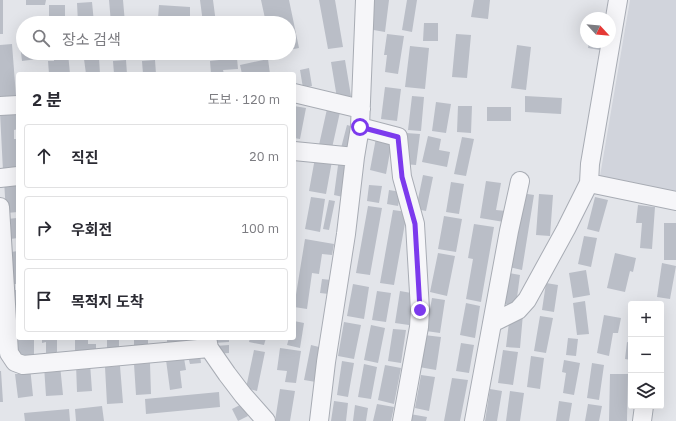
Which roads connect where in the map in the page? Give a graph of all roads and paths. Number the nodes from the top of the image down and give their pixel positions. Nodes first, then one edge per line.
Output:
1 (364, 0) edge
2 (618, 0) edge
3 (296, 93) edge
4 (16, 105) edge
5 (0, 106) edge
6 (361, 109) junction
7 (360, 127) junction
8 (296, 151) edge
9 (355, 157) junction
10 (16, 176) edge
11 (0, 178) edge
12 (520, 181) dead end
13 (589, 182) junction
14 (676, 201) edge
15 (0, 207) edge
16 (492, 323) junction
17 (208, 343) edge
18 (644, 409) edge
19 (266, 421) edge
20 (319, 421) edge
21 (402, 421) edge
22 (474, 421) edge
23 (642, 421) edge

1 - 6 street
2 - 13 street
3 - 6 street
4 - 5 street
6 - 7 street
7 - 9 street
7 - 21 street
8 - 9 street
9 - 20 street
10 - 11 street
12 - 16 street
13 - 14 street
13 - 16 street
15 - 17 street
16 - 22 street
17 - 19 street
18 - 23 street

